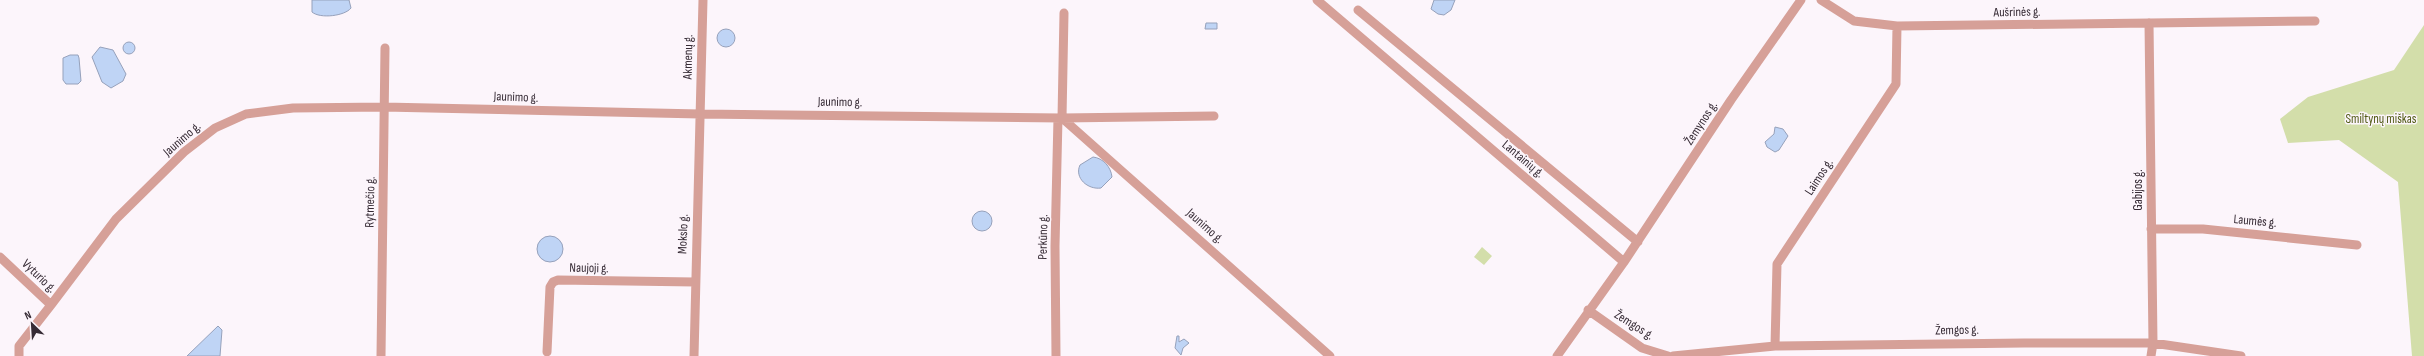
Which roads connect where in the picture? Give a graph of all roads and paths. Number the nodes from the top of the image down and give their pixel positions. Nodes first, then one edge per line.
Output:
1 (703, 0) edge
2 (1317, 0) edge
3 (1801, 0) edge
4 (1822, 0) edge
5 (1358, 10) dead end
6 (1064, 13) dead end
7 (2315, 21) dead end
8 (2149, 23) junction
9 (1897, 26) junction
10 (385, 48) dead end
11 (384, 107) junction
12 (700, 114) junction
13 (1214, 116) dead end
14 (1060, 118) junction
15 (2151, 230) junction
16 (1638, 242) junction
17 (2357, 245) dead end
18 (0, 257) edge
19 (1624, 262) junction
20 (695, 282) junction
21 (51, 305) junction
22 (1588, 310) junction
23 (2153, 343) junction
24 (1775, 346) junction
25 (547, 352) dead end
26 (19, 356) edge
27 (381, 356) edge
28 (694, 356) edge
29 (1056, 356) edge
30 (1330, 356) edge
31 (1557, 356) edge
32 (1668, 356) edge
33 (1673, 356) edge
34 (2151, 356) edge
35 (2241, 356) edge

1 - 12 street, Akmenų g.
2 - 19 street, Lantainių g.
3 - 16 street, Žemynos g.
4 - 9 street, Aušrinės g.
5 - 16 street
6 - 14 street, Perkūno g.
7 - 8 street, Aušrinės g.
8 - 9 street, Aušrinės g.
8 - 15 street, Gabijos g.
9 - 24 street, Laimos g.
10 - 11 street, Rytmečio g.
11 - 12 street, Jaunimo g.
11 - 21 street, Jaunimo g.
11 - 27 street, Rytmečio g.
12 - 14 street, Jaunimo g.
12 - 20 street, Mokslo g.
13 - 14 street, Jaunimo g.
14 - 29 street, Perkūno g.
14 - 30 street, Jaunimo g.
15 - 17 street, Laumės g.
15 - 23 street, Gabijos g.
16 - 19 street, Žemynos g.
18 - 21 street, Vyturio g.
19 - 22 street
20 - 25 street, Naujoji g.
20 - 28 street, Mokslo g.
21 - 26 street, Vyturio g.
22 - 31 street
22 - 32 street, Žemgos g.
23 - 24 street, Žemgos g.
23 - 34 street, Gabijos g.
23 - 35 street, Žemgos g.
24 - 33 street, Žemgos g.

